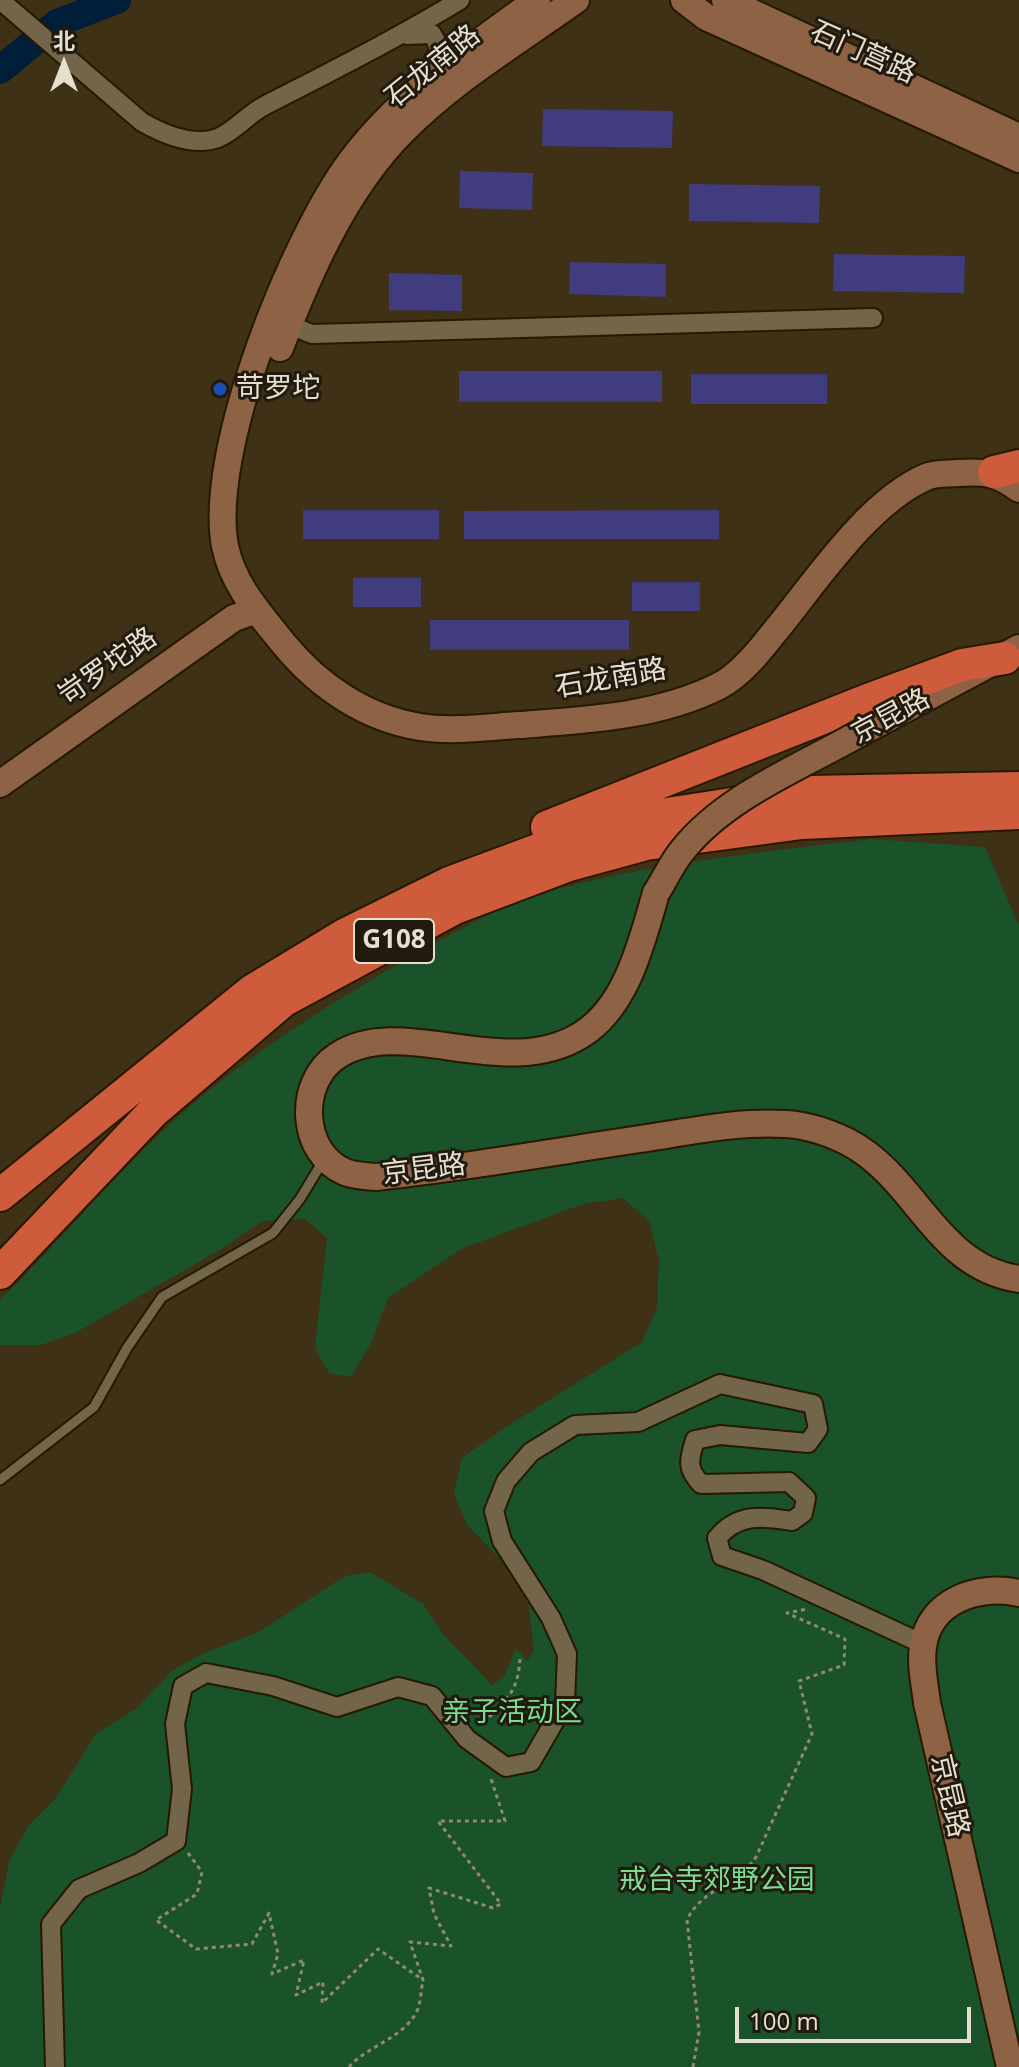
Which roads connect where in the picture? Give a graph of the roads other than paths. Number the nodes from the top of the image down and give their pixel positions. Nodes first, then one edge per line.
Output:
1 (460, 0) edge
2 (537, 0) edge
3 (576, 0) edge
4 (684, 0) edge
5 (725, 0) edge
6 (2, 2) edge
7 (400, 36) junction
8 (427, 80) junction
9 (1019, 137) edge
10 (1019, 159) edge
11 (873, 318) dead end
12 (280, 322) junction
13 (1013, 475) edge
14 (257, 610) junction
15 (1012, 653) edge
16 (0, 784) edge
17 (1019, 788) edge
18 (1019, 813) edge
19 (892, 816) junction
20 (1019, 833) edge
21 (346, 934) junction
22 (325, 1157) junction
23 (0, 1195) edge
24 (0, 1273) edge
25 (1019, 1279) edge
26 (0, 1480) edge
27 (1019, 1593) edge
28 (923, 1644) junction
29 (55, 2067) edge
30 (1010, 2067) edge

1 - 7 street
2 - 8 main road, 石龙南路
3 - 12 main road, 石龙南路
4 - 10 main road, 石门营路
5 - 9 main road, 石门营路
6 - 7 street
7 - 8 street
8 - 12 main road, 石龙南路
11 - 12 street
12 - 14 main road, 石龙南路
13 - 14 main road, 石龙南路
14 - 16 main road, 岢罗坨路
15 - 21 highway
15 - 22 main road, 京昆路, bridge
17 - 21 highway, 京昆路 / G108
18 - 19 highway, G108
19 - 20 highway
19 - 24 highway, G108
21 - 23 highway, 京昆路 / G108
22 - 25 main road, 京昆路
22 - 26 lane
27 - 28 main road
28 - 29 street
28 - 30 main road, 京昆路

